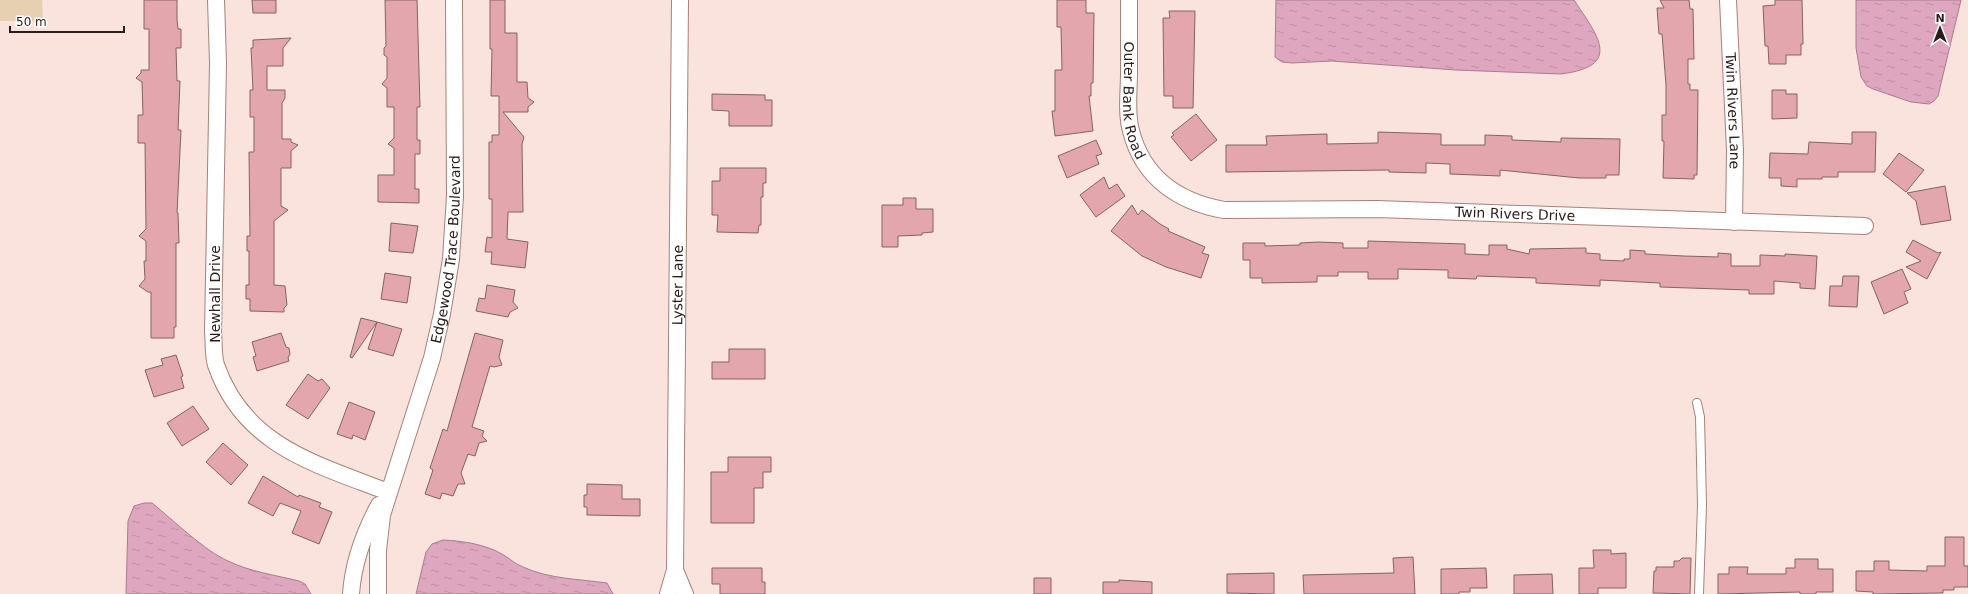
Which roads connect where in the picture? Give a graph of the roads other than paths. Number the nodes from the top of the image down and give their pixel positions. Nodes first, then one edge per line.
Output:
1 (216, 0) edge
2 (454, 0) edge
3 (680, 0) edge
4 (1129, 0) edge
5 (1728, 0) edge
6 (1169, 189) joint
7 (1734, 222) junction
8 (1865, 226) dead end
9 (1697, 403) dead end
10 (388, 492) junction
11 (675, 570) junction
12 (351, 594) edge
13 (378, 594) edge
14 (668, 594) edge
15 (685, 594) edge
16 (1699, 594) edge

1 - 10 street, Newhall Drive
2 - 10 street, Edgewood Trace Boulevard
3 - 11 street, Lyster Lane
4 - 6 street, Outer Bank Road
5 - 7 street, Twin Rivers Lane
6 - 7 street, Twin Rivers Drive
7 - 8 street, Twin Rivers Drive
9 - 16 lane
10 - 12 street, Edgewood Trace Boulevard
10 - 13 street, Edgewood Trace Boulevard
11 - 14 street, Lyster Lane
11 - 15 street, Lyster Lane

